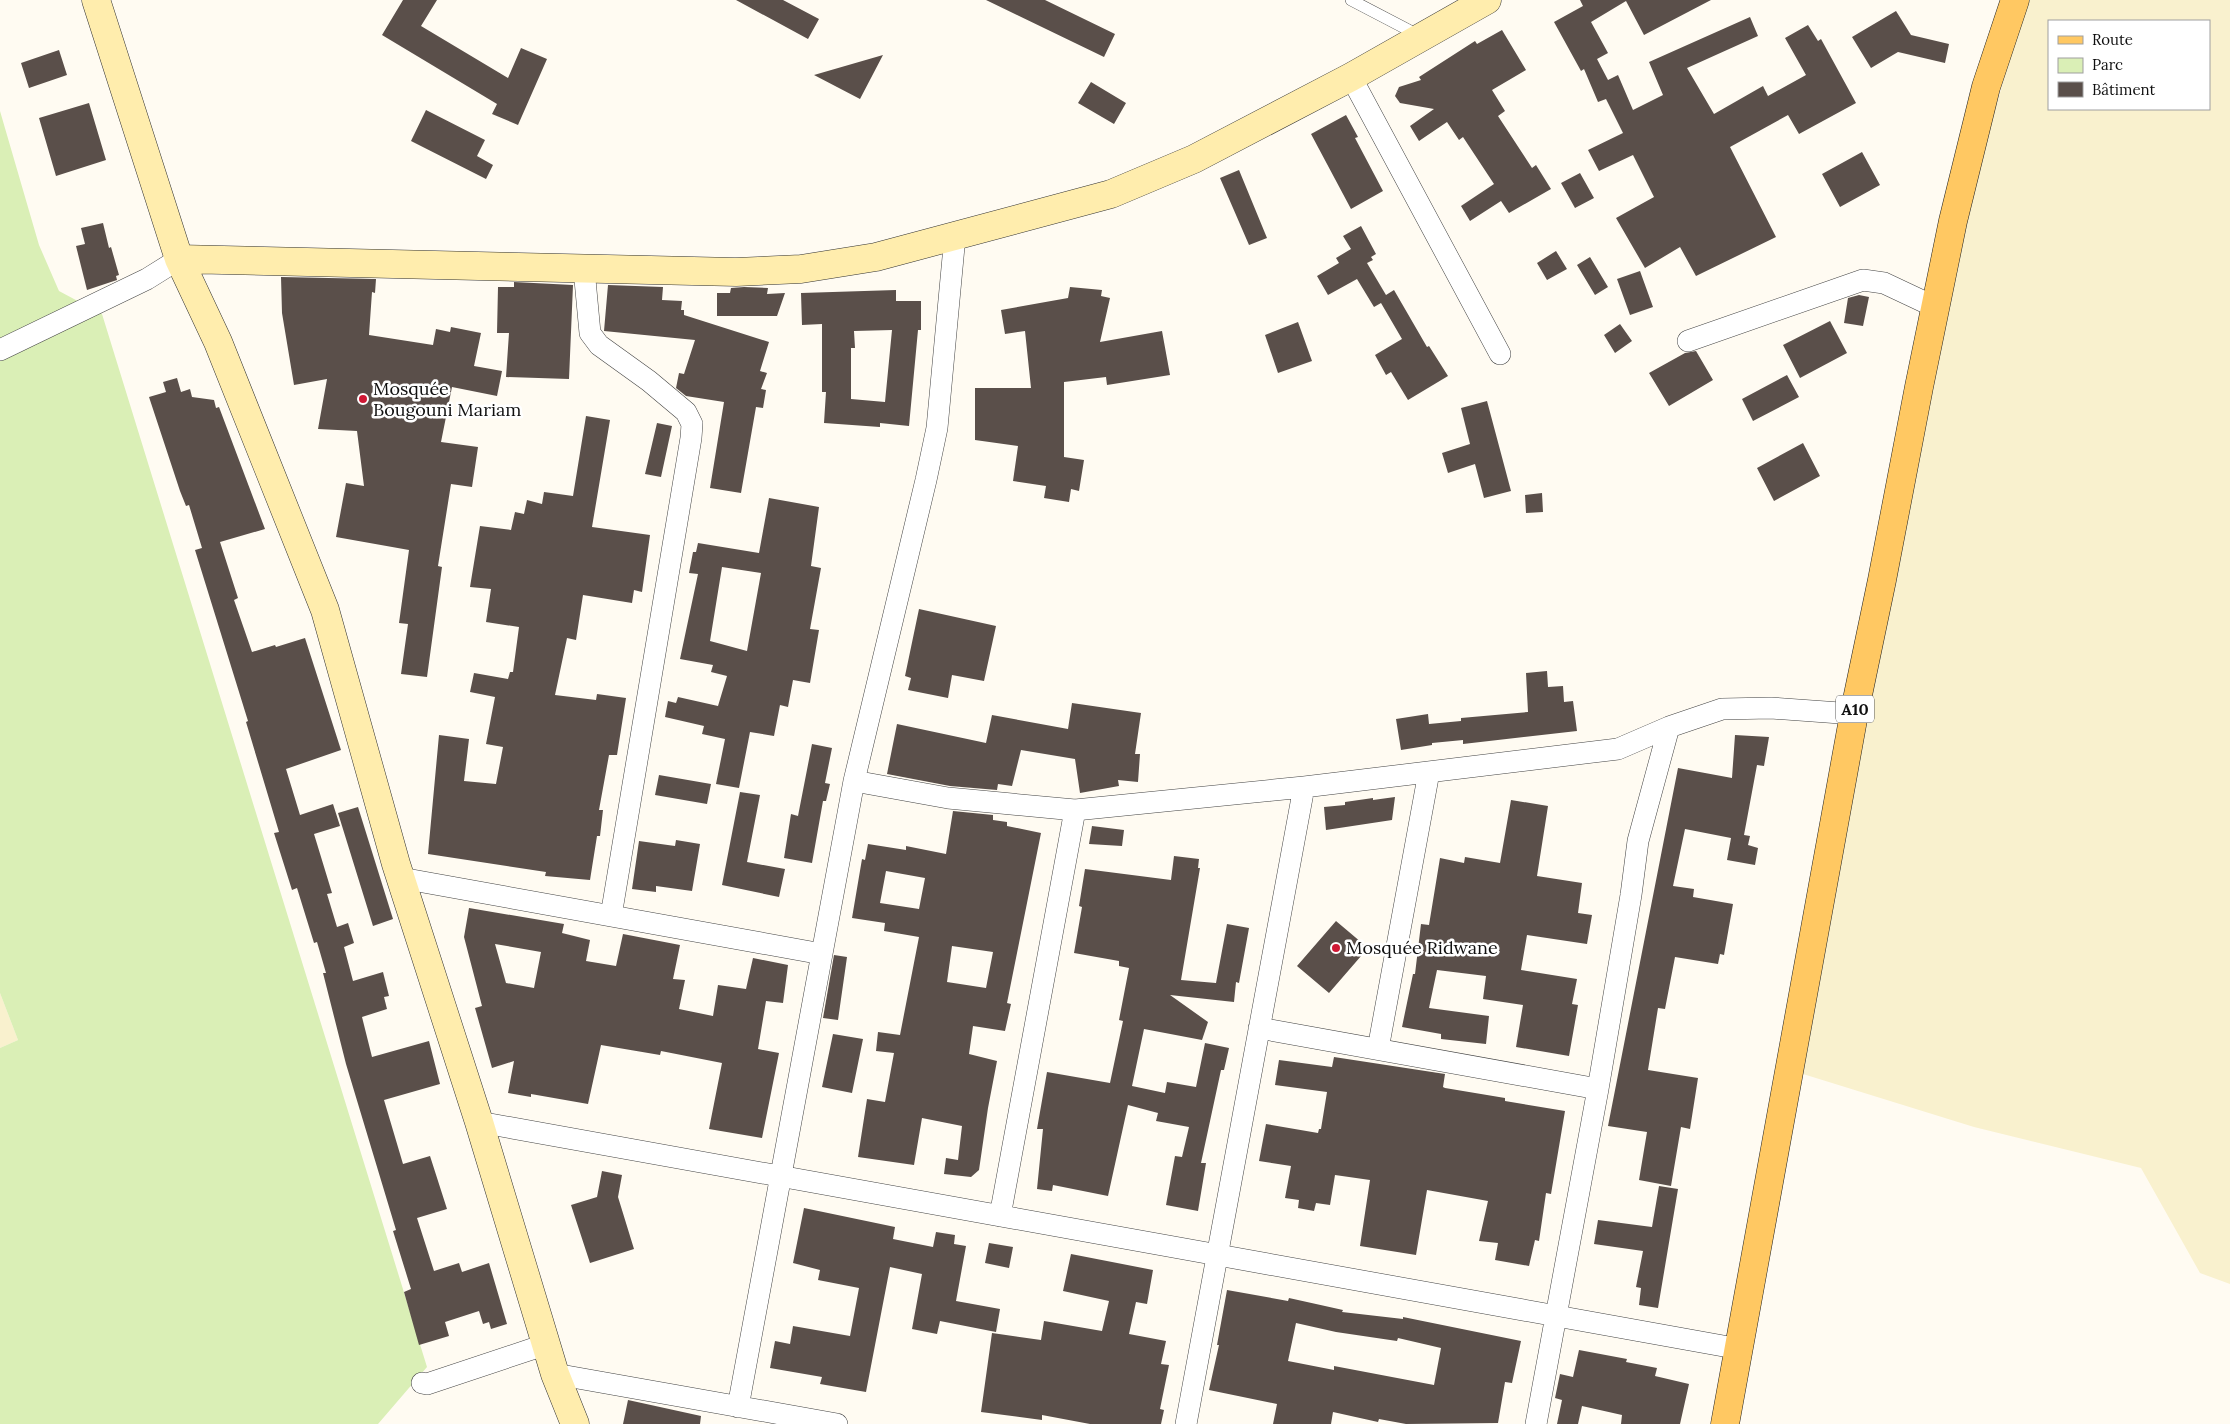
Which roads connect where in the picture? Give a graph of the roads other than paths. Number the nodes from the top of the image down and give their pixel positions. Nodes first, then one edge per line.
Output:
1 (96, 0) edge
2 (1351, 0) edge
3 (1487, 0) edge
4 (2015, 0) edge
5 (1420, 36) junction
6 (1351, 77) junction
7 (955, 236) junction
8 (179, 259) junction
9 (584, 269) junction
10 (1935, 307) junction
11 (1688, 340) dead end
12 (0, 350) edge
13 (1500, 354) dead end
14 (1854, 714) junction
15 (1670, 727) junction
16 (1429, 772) junction
17 (854, 781) junction
18 (1304, 787) junction
19 (1075, 810) junction
20 (401, 878) junction
21 (611, 916) junction
22 (822, 954) junction
23 (1259, 1028) junction
24 (1378, 1049) junction
25 (1598, 1089) junction
26 (479, 1122) junction
27 (780, 1176) junction
28 (1000, 1216) junction
29 (1217, 1255) junction
30 (1556, 1316) junction
31 (548, 1344) junction
32 (1740, 1349) junction
33 (555, 1374) junction
34 (422, 1383) dead end
35 (738, 1407) junction
36 (575, 1424) edge
37 (837, 1424) edge
38 (1186, 1424) edge
39 (1536, 1424) edge
40 (1725, 1424) edge

1 - 8 street
2 - 5 lane
3 - 5 street
4 - 10 main road, A10
5 - 6 street
6 - 7 street
6 - 13 street
7 - 9 street
7 - 17 street
8 - 9 street
8 - 12 street
8 - 20 street
9 - 21 street
10 - 11 street
10 - 14 main road, A10
14 - 15 street
14 - 32 main road, A10
15 - 16 street
15 - 25 street
16 - 18 street
16 - 24 street
17 - 19 street
17 - 22 street
18 - 19 street
18 - 23 street
19 - 28 street
20 - 21 street
20 - 26 street
21 - 22 street
22 - 27 street
23 - 24 street
23 - 29 street
24 - 25 street
25 - 30 street
26 - 27 street
26 - 31 street
27 - 28 street
27 - 35 street
28 - 29 street
29 - 30 street
29 - 38 street
30 - 32 street
30 - 39 street
31 - 33 street
31 - 34 street
32 - 40 main road, A10
33 - 35 street
33 - 36 street
35 - 37 street

